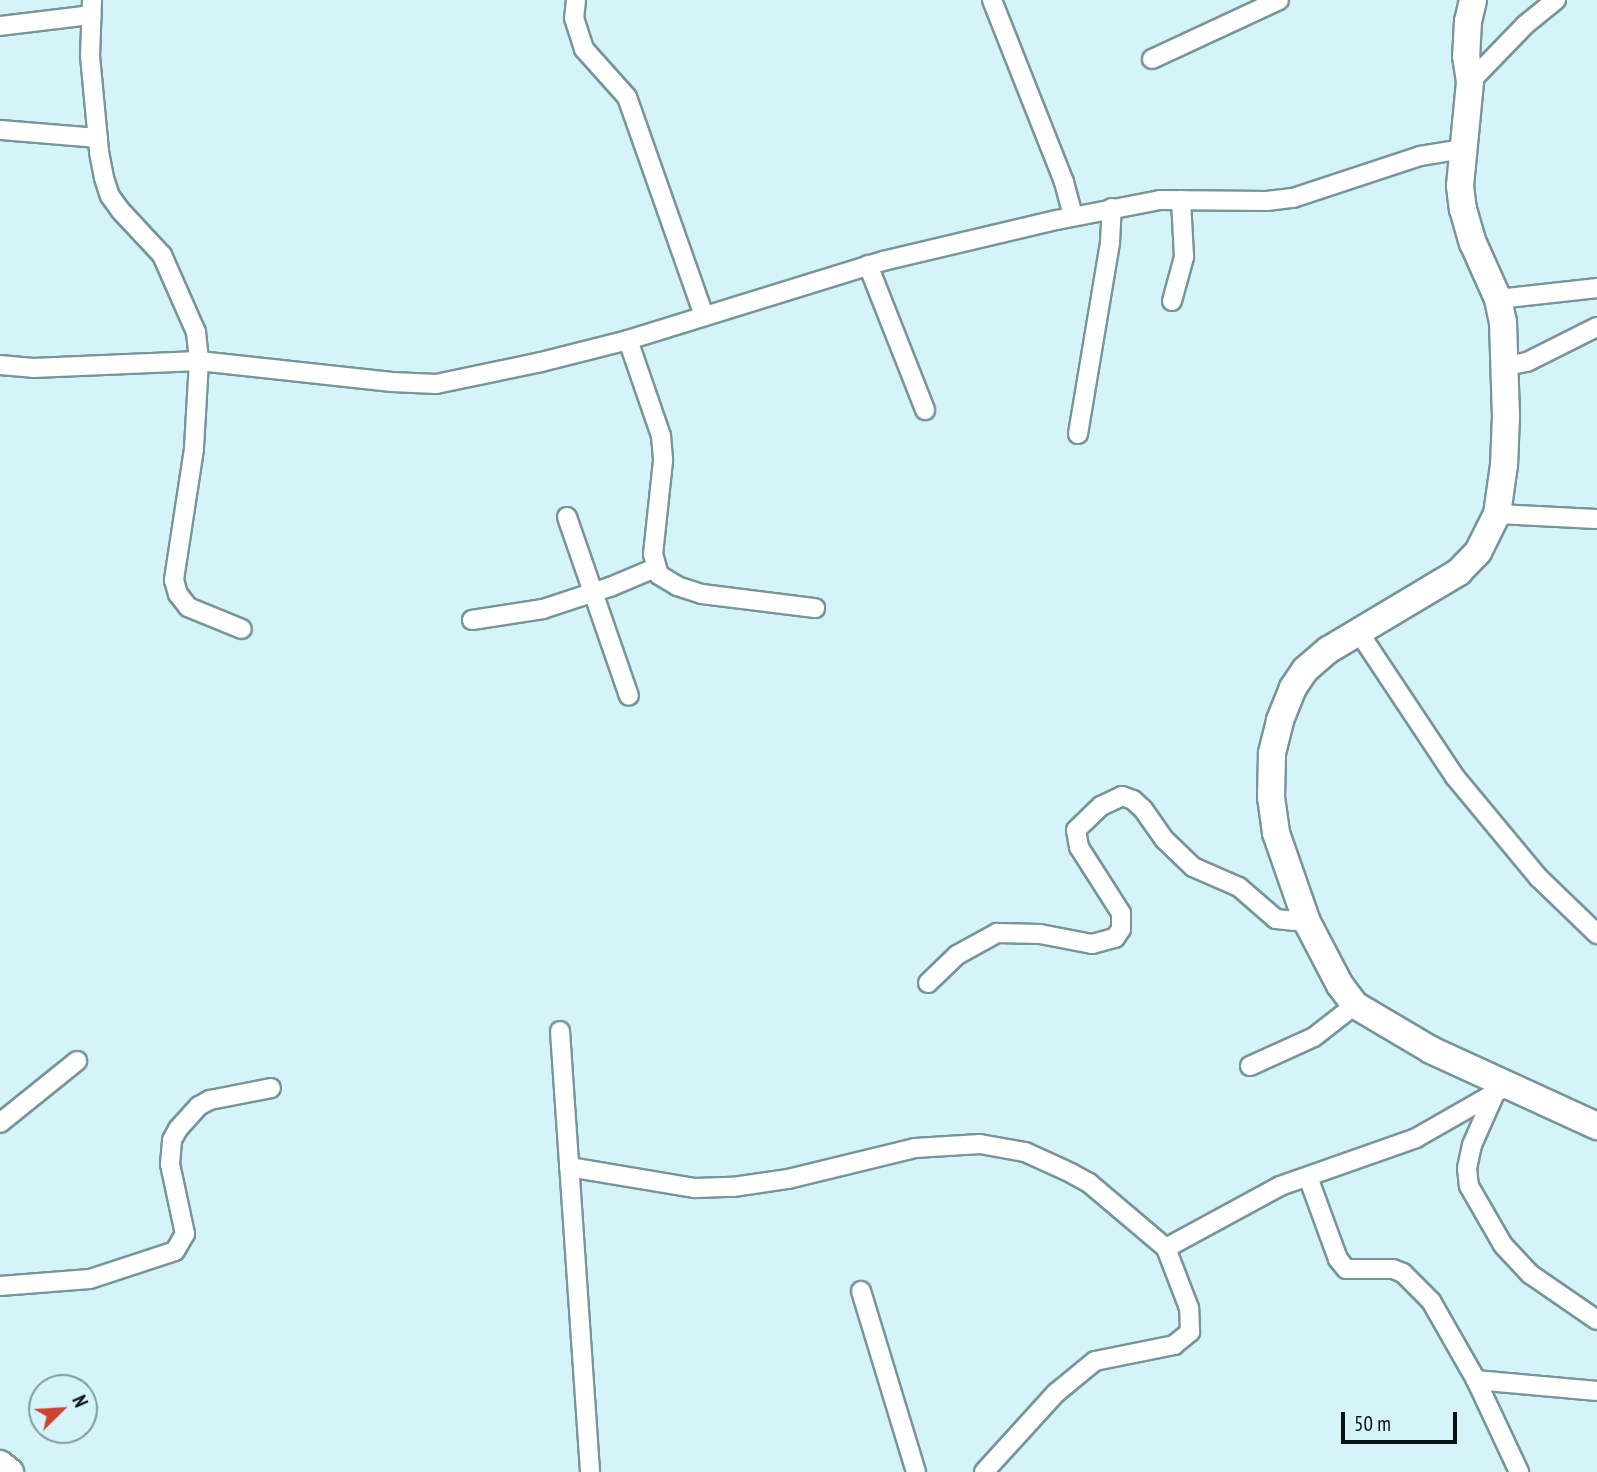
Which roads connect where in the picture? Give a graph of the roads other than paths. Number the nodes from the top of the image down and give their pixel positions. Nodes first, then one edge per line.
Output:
1 (992, 0) edge
2 (1279, 0) edge
3 (1473, 0) edge
4 (1556, 0) edge
5 (574, 1) edge
6 (91, 8) edge
7 (0, 26) edge
8 (1152, 59) dead end
9 (1470, 82) junction
10 (0, 130) edge
11 (98, 138) junction
12 (1464, 149) junction
13 (1181, 200) junction
14 (1112, 208) junction
15 (1073, 216) junction
16 (868, 265) junction
17 (1597, 288) edge
18 (1498, 299) junction
19 (1172, 301) dead end
20 (704, 316) junction
21 (1597, 327) edge
22 (628, 340) junction
23 (199, 361) junction
24 (0, 365) edge
25 (1506, 366) junction
26 (925, 410) dead end
27 (1079, 434) dead end
28 (1497, 514) junction
29 (566, 517) dead end
30 (1597, 519) edge
31 (655, 568) junction
32 (595, 592) junction
33 (815, 608) dead end
34 (471, 620) dead end
35 (1367, 625) junction
36 (242, 629) dead end
37 (629, 696) dead end
38 (1307, 922) junction
39 (1597, 934) edge
40 (928, 983) dead end
41 (1355, 1005) junction
42 (560, 1031) dead end
43 (77, 1061) dead end
44 (1250, 1066) dead end
45 (271, 1088) dead end
46 (1502, 1088) junction
47 (0, 1123) edge
48 (1597, 1126) edge
49 (569, 1167) junction
50 (1308, 1177) junction
51 (1166, 1248) junction
52 (0, 1286) edge
53 (862, 1291) dead end
54 (1597, 1320) edge
55 (1476, 1380) junction
56 (1597, 1391) edge
57 (0, 1464) edge
58 (10, 1472) edge
59 (590, 1472) edge
60 (916, 1472) edge
61 (984, 1472) edge
62 (1519, 1472) edge

1 - 15 street
2 - 8 street
3 - 9 street
4 - 9 street
5 - 20 street
6 - 7 street
6 - 11 street
9 - 12 street
10 - 11 street
11 - 23 street
12 - 13 street
12 - 18 street
13 - 14 street
13 - 19 street
14 - 15 street
14 - 27 street
15 - 16 street
16 - 20 street
16 - 26 street
17 - 18 street
18 - 25 street
20 - 22 street
21 - 25 street
22 - 23 street
22 - 31 street
23 - 24 street
23 - 36 street
25 - 28 street
28 - 30 street
28 - 35 street
29 - 32 street
31 - 32 street
31 - 33 street
32 - 34 street
32 - 37 street
35 - 38 street
35 - 39 street
38 - 40 street
38 - 41 street
41 - 44 street
41 - 46 street
42 - 49 street
43 - 47 street
45 - 52 street
46 - 48 street
46 - 50 street
46 - 54 street
49 - 51 street
49 - 59 street
50 - 51 street
50 - 55 street
51 - 61 street
53 - 60 street
55 - 56 street
55 - 62 street
57 - 58 street

